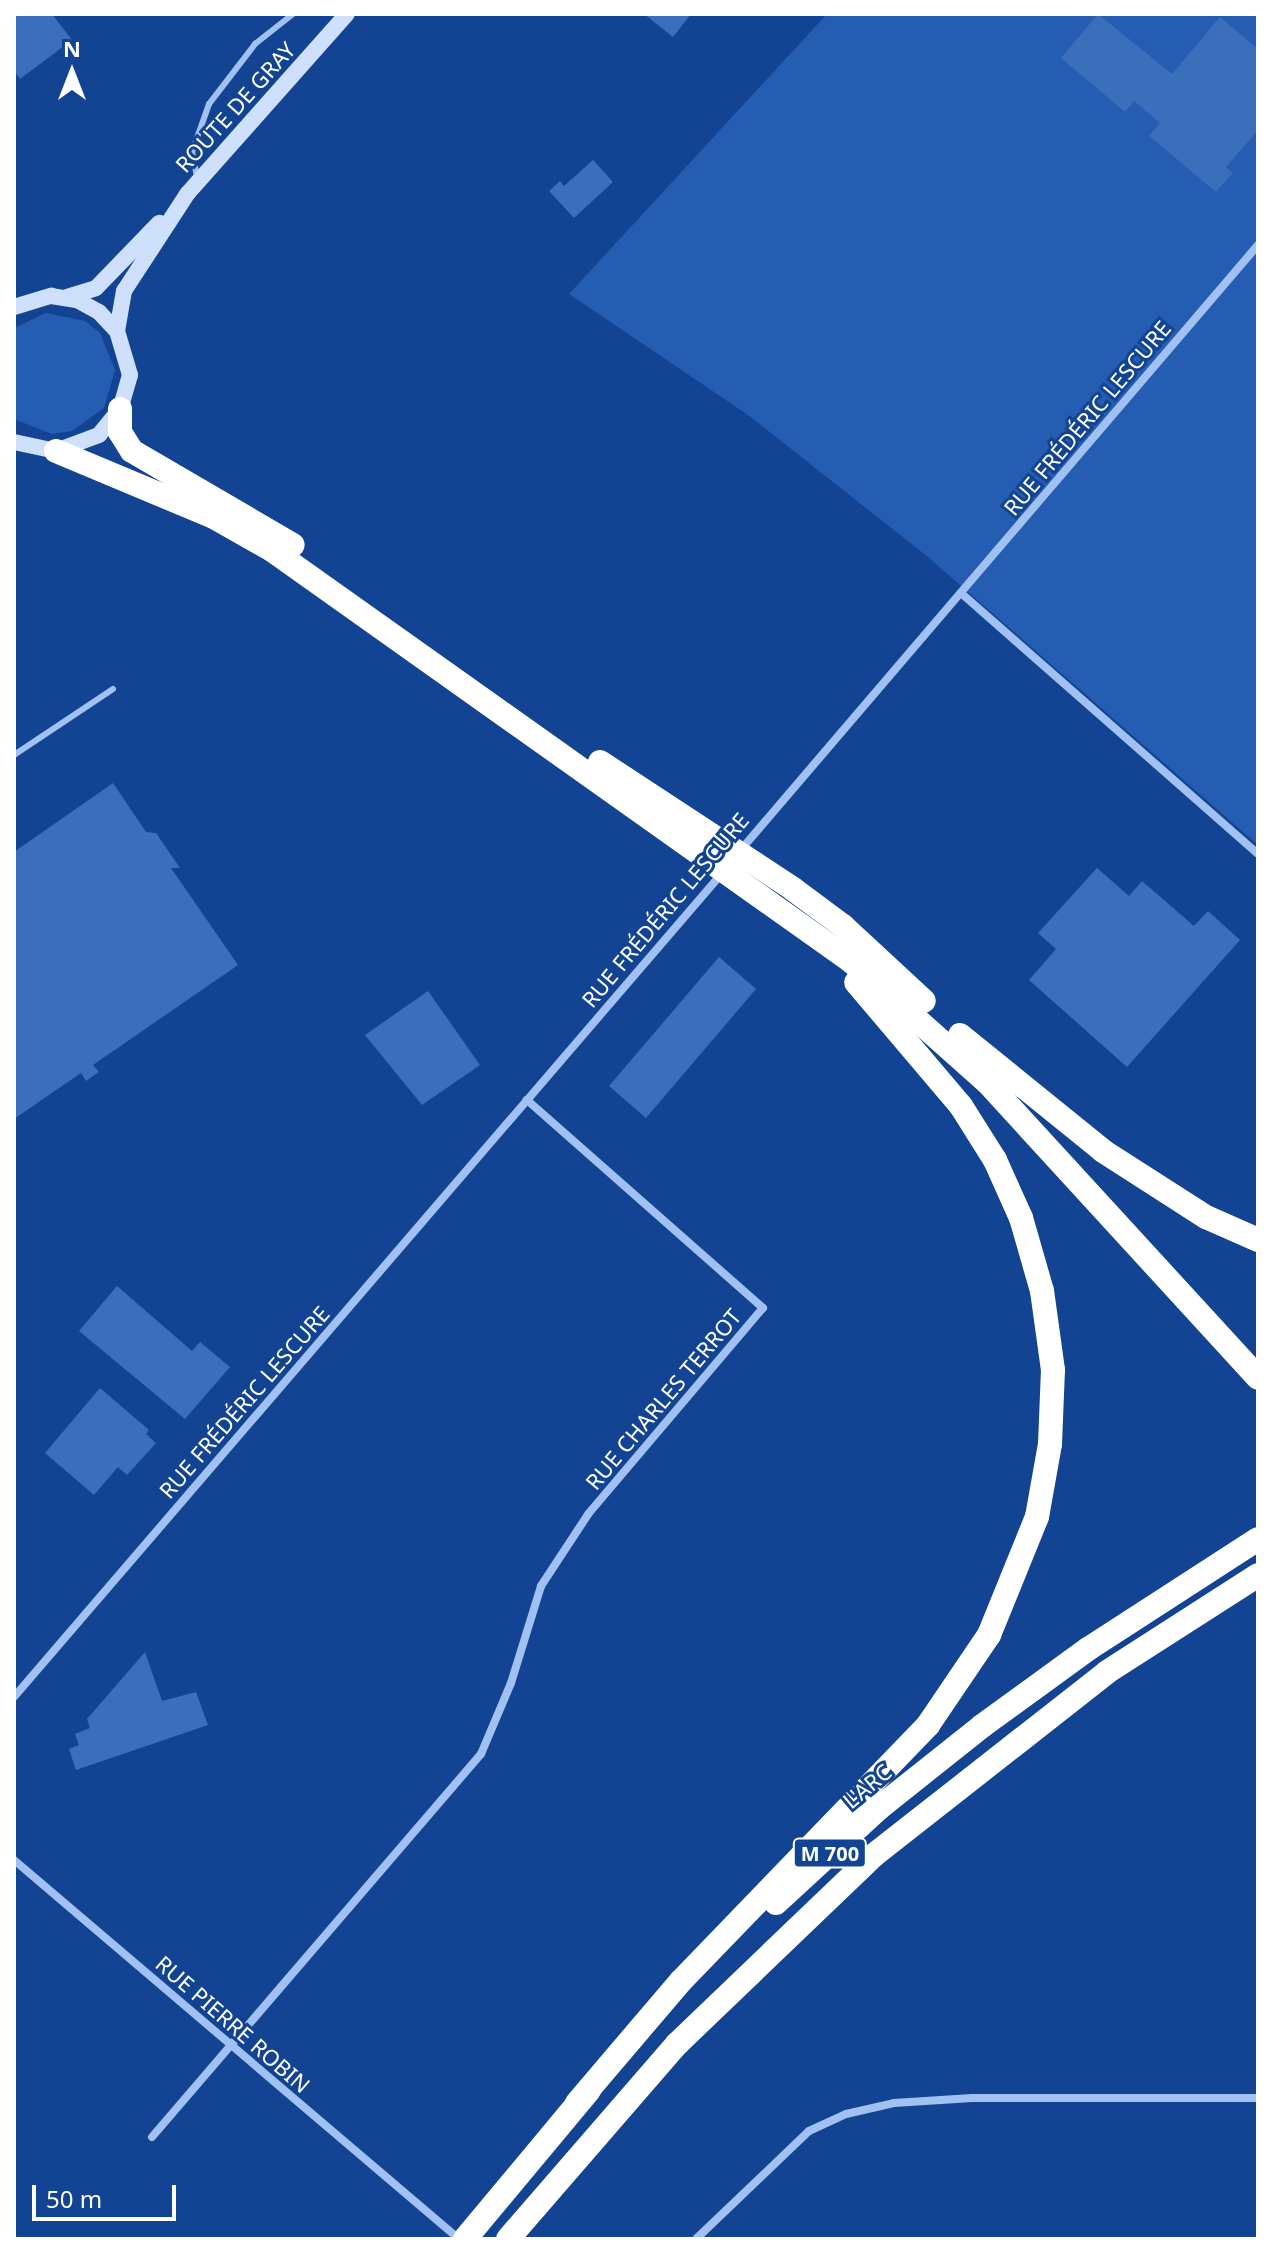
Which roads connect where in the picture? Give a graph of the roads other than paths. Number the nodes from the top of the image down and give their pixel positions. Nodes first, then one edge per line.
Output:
1 (293, 14) edge
2 (347, 14) edge
3 (193, 186) junction
4 (1258, 245) edge
5 (62, 298) junction
6 (14, 307) edge
7 (117, 331) junction
8 (120, 409) junction
9 (14, 442) edge
10 (44, 450) junction
11 (14, 451) edge
12 (961, 593) junction
13 (113, 689) dead end
14 (14, 755) edge
15 (1258, 854) edge
16 (732, 860) junction
17 (811, 917) junction
18 (960, 1035) junction
19 (527, 1100) junction
20 (1258, 1240) edge
21 (1258, 1354) edge
22 (1258, 1378) edge
23 (1258, 1539) edge
24 (1258, 1575) edge
25 (14, 1697) edge
26 (14, 1860) edge
27 (230, 2045) junction
28 (1258, 2098) edge
29 (577, 2103) junction
30 (152, 2137) dead end
31 (459, 2239) edge
32 (465, 2239) edge
33 (508, 2239) edge
34 (696, 2239) edge

1 - 3 lane
2 - 3 main road, ROUTE DE GRAY
3 - 5 main road, ROUTE DE GRAY
3 - 7 main road, ROUTE DE GRAY
4 - 12 street, RUE FRÉDÉRIC LESCURE
5 - 6 main road, ROUTE DE GRAY
5 - 7 main road
7 - 8 main road
8 - 10 main road
8 - 16 highway
9 - 10 main road
10 - 11 main road
10 - 16 highway
12 - 15 street
12 - 16 street, RUE FRÉDÉRIC LESCURE
13 - 14 lane
16 - 17 highway
16 - 19 street, RUE FRÉDÉRIC LESCURE
17 - 18 highway
17 - 22 highway
17 - 29 highway
18 - 20 highway
18 - 21 highway
19 - 25 street, RUE FRÉDÉRIC LESCURE
19 - 27 street, RUE CHARLES TERROT
23 - 29 highway, L'ARC / M 700
24 - 33 highway, M 700
26 - 27 street, RUE PIERRE ROBIN
27 - 30 street
27 - 31 street, RUE PIERRE ROBIN
28 - 34 street
29 - 32 highway, L'ARC / M 700

